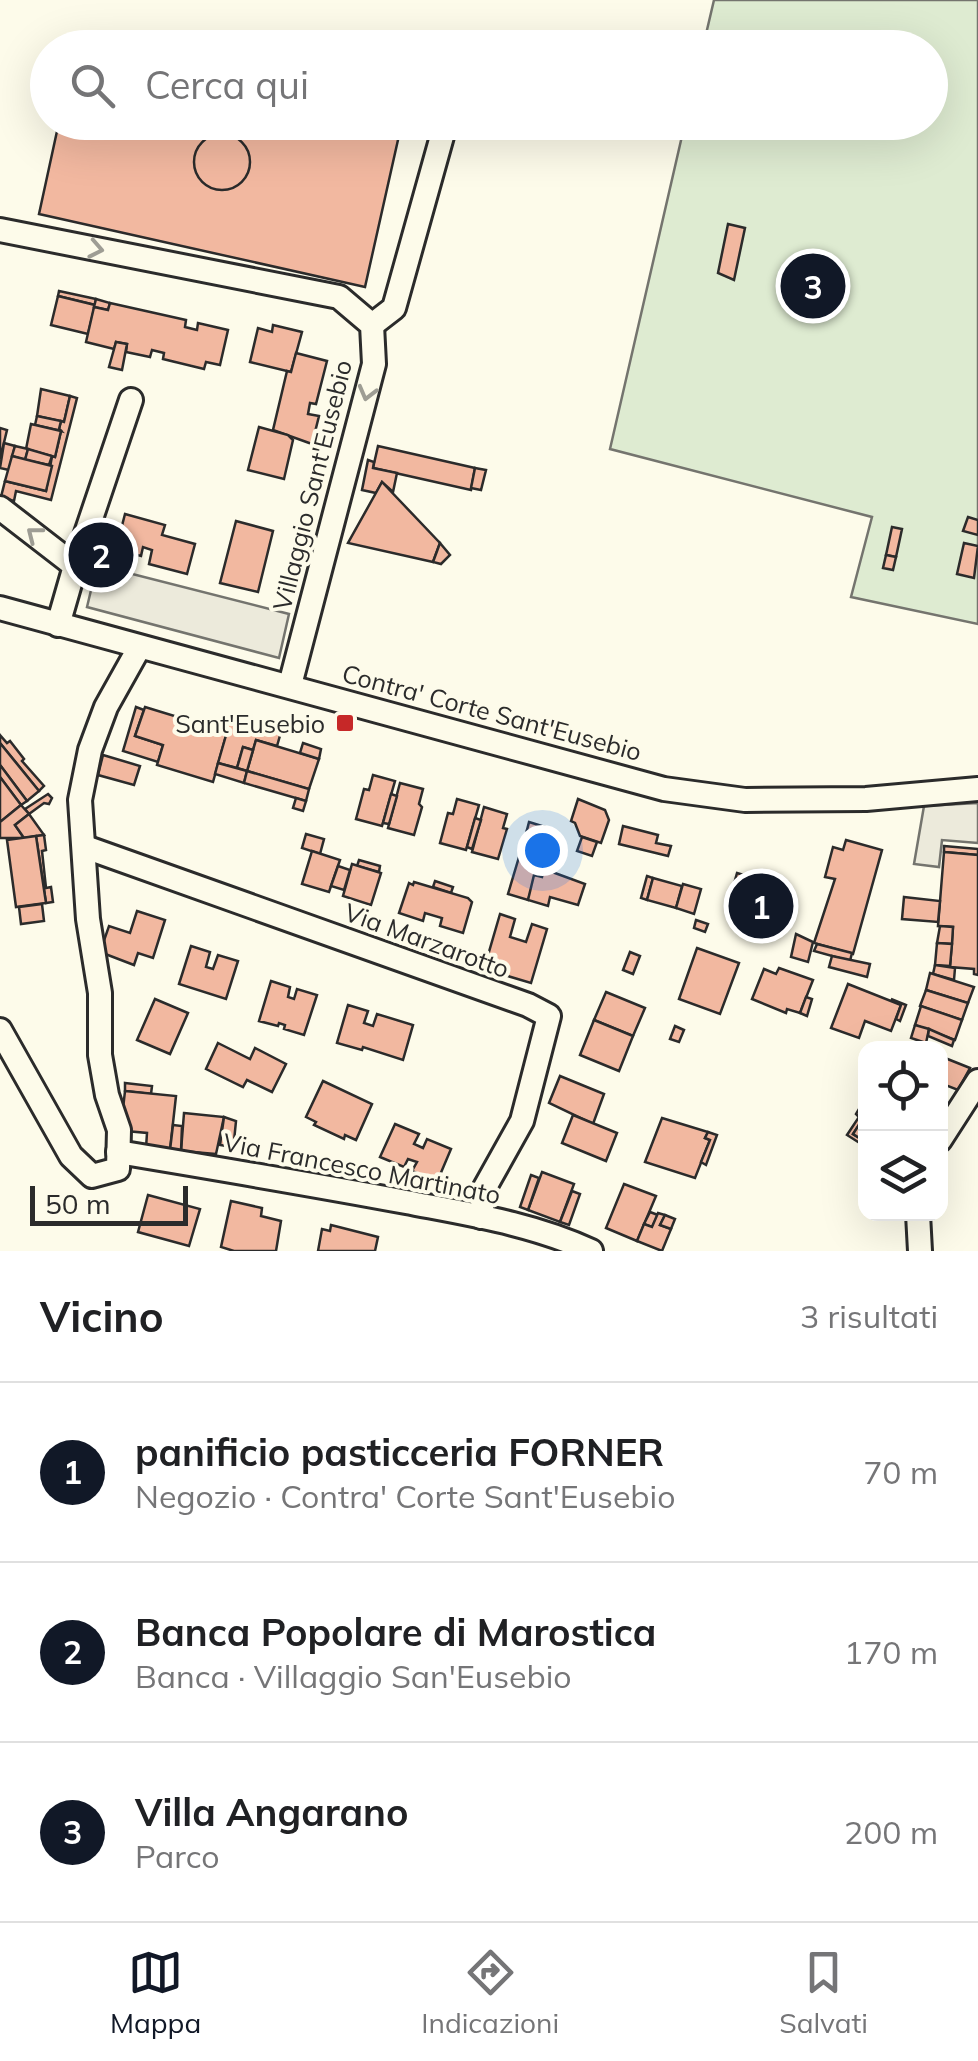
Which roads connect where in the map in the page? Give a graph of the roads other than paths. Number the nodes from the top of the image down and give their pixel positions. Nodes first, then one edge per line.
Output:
1 (441, 140) edge
2 (0, 230) edge
3 (372, 325) junction
4 (130, 400) dead end
5 (0, 508) edge
6 (75, 566) junction
7 (0, 608) edge
8 (58, 624) junction
9 (139, 648) junction
10 (290, 685) junction
11 (978, 789) edge
12 (85, 847) junction
13 (0, 1030) edge
14 (978, 1082) edge
15 (946, 1131) edge
16 (118, 1152) junction
17 (481, 1216) junction
18 (918, 1221) edge
19 (591, 1251) edge
20 (920, 1251) edge

1 - 3 street
2 -> 3 street
3 -> 10 street, Villaggio Sant'Eusebio
4 - 6 street
6 -> 5 street
6 - 8 street
7 - 8 street, Contra' Corte Sant'Eusebio
8 - 9 street, Contra' Corte Sant'Eusebio
9 - 10 street, Contra' Corte Sant'Eusebio
9 - 12 street
10 - 11 street, Contra' Corte Sant'Eusebio
12 - 16 street
12 - 17 street, Via Marzarotto
13 - 16 street
14 - 15 street
16 - 17 street, Via Francesco Martinato
17 - 19 street, Via Francesco Martinato
18 - 20 street

